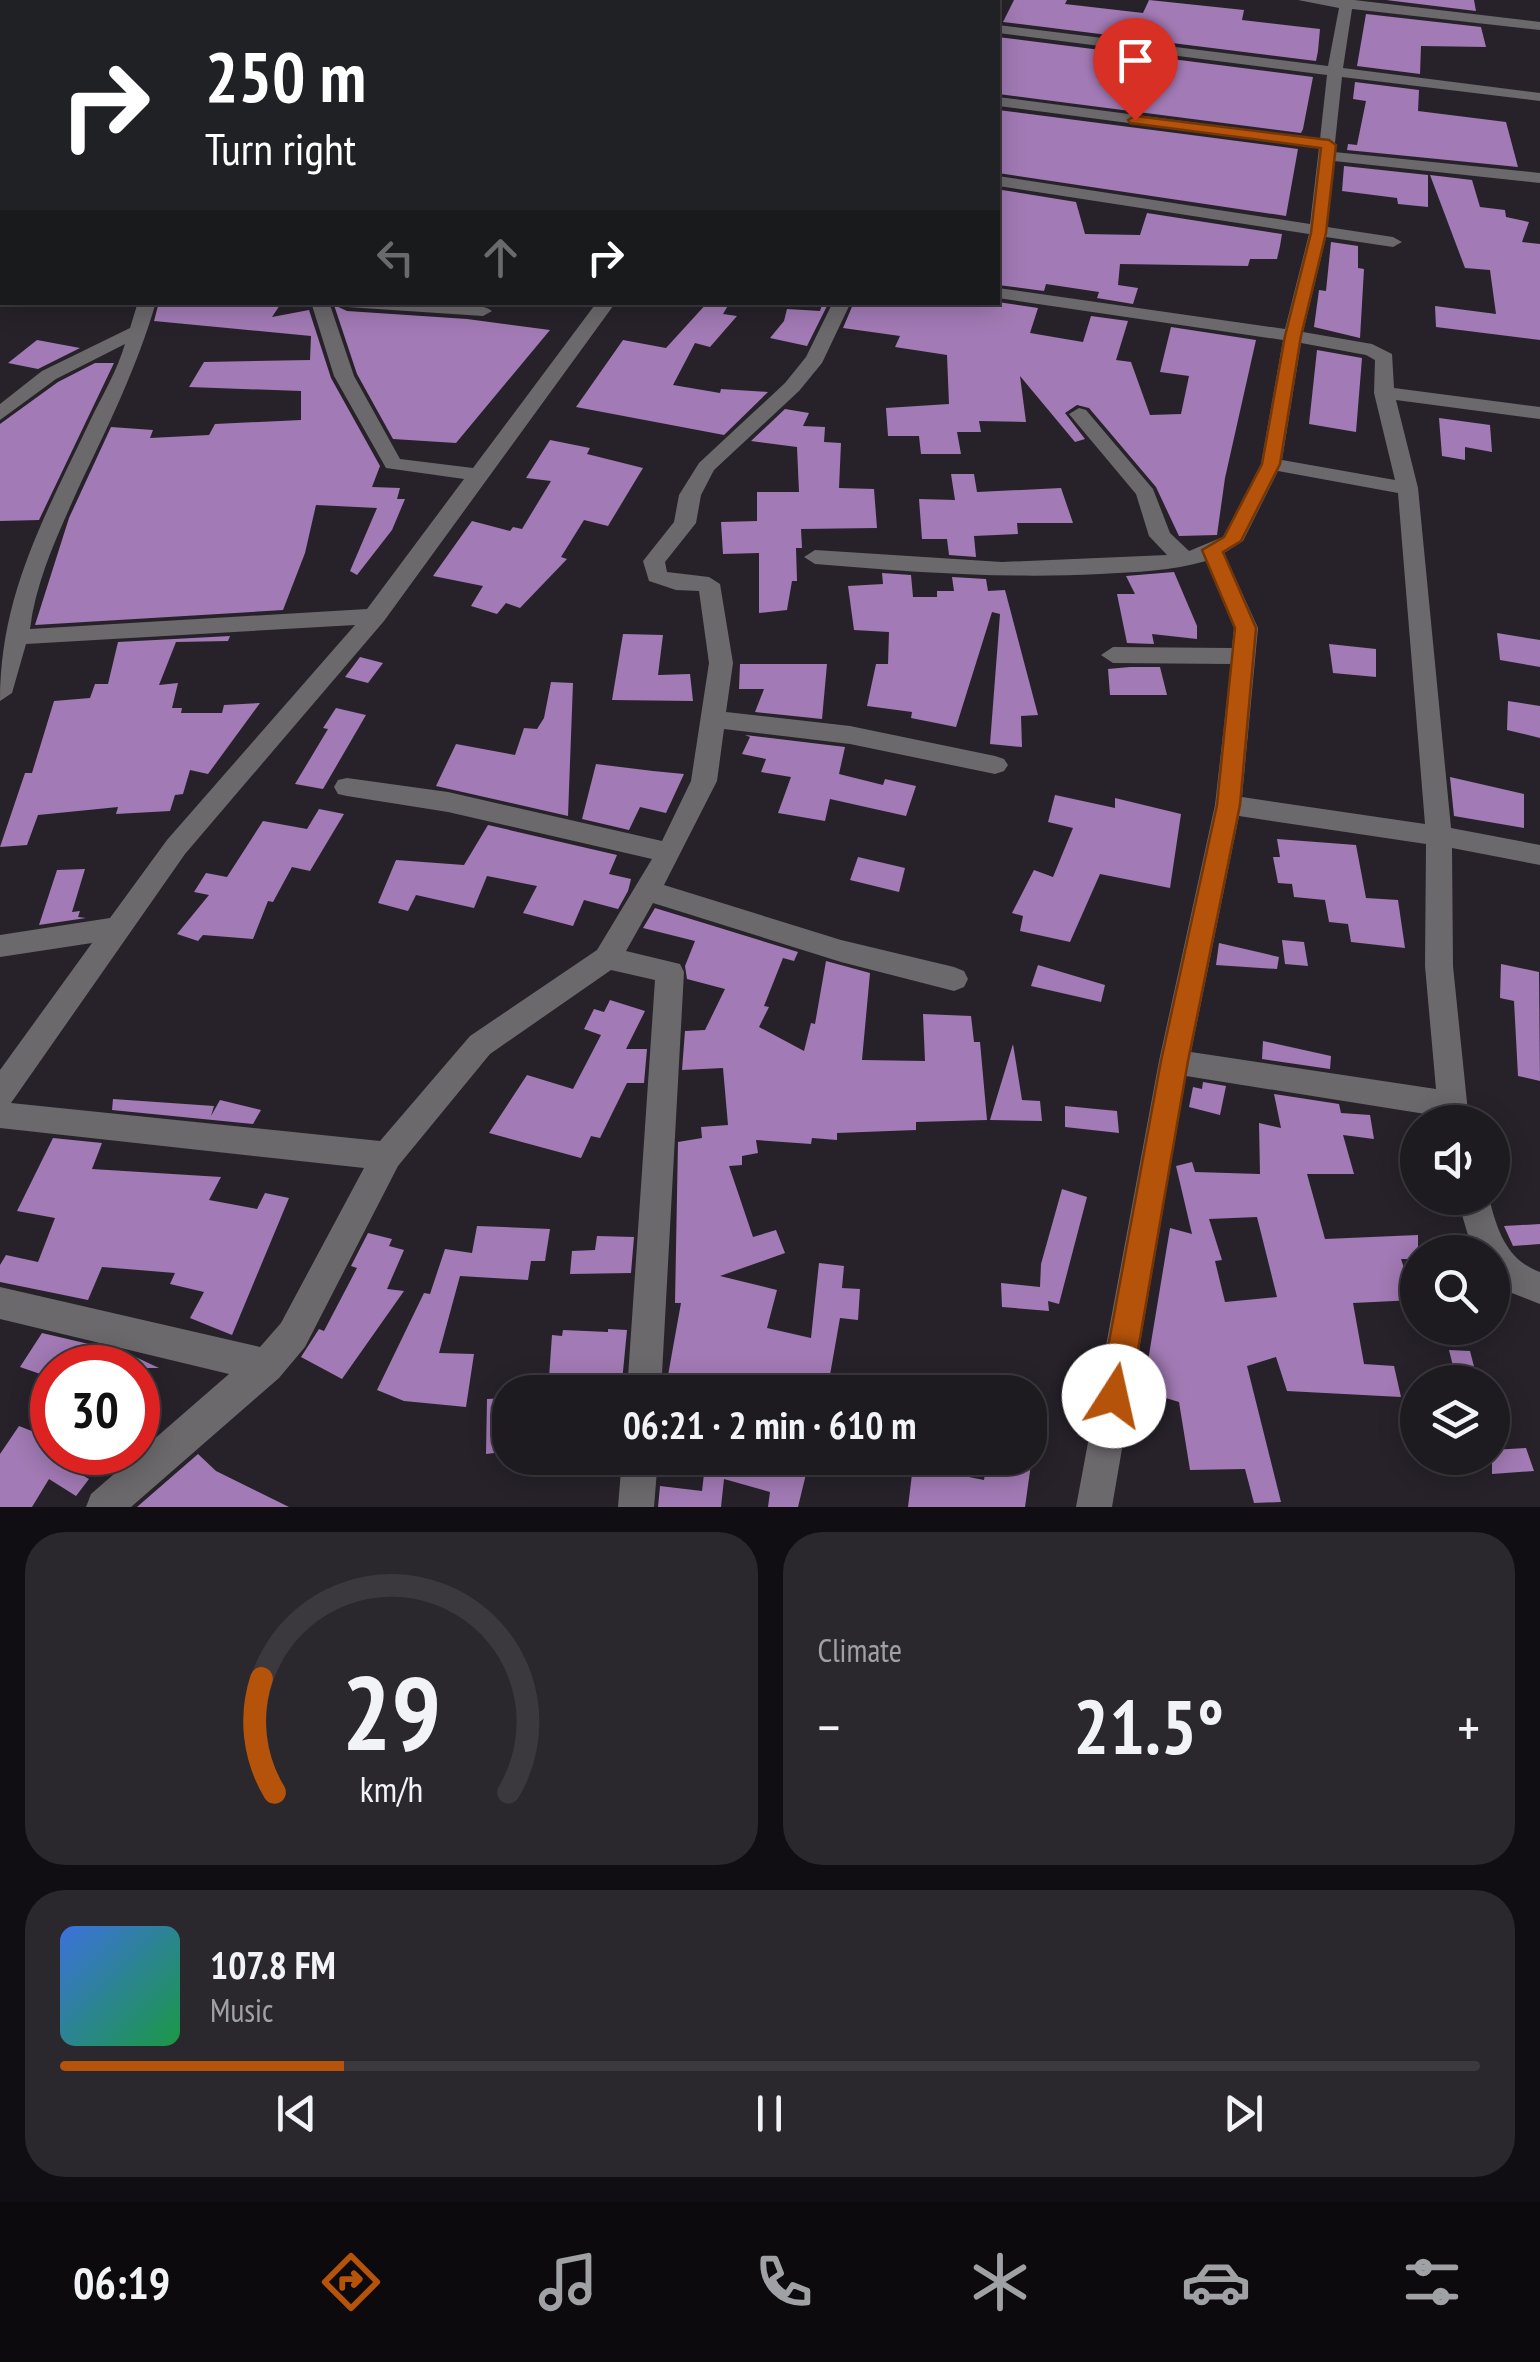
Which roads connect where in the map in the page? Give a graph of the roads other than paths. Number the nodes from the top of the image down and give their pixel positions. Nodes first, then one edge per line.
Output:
1 (1305, 0) edge
2 (1347, 2) edge
3 (1540, 26) edge
4 (1000, 29) edge
5 (1336, 70) junction
6 (1540, 97) edge
7 (1000, 101) edge
8 (1329, 150) junction
9 (1540, 178) edge
10 (1000, 181) edge
11 (1318, 233) junction
12 (1393, 242) dead end
13 (1000, 293) edge
14 (146, 305) edge
15 (321, 305) edge
16 (392, 305) edge
17 (605, 305) edge
18 (841, 305) edge
19 (483, 311) dead end
20 (135, 332) junction
21 (1293, 336) junction
22 (1384, 393) junction
23 (1540, 412) edge
24 (0, 414) edge
25 (1079, 414) dead end
26 (1271, 464) junction
27 (478, 476) junction
28 (1408, 488) junction
29 (1212, 550) junction
30 (814, 557) dead end
31 (1186, 561) junction
32 (11, 600) edge
33 (376, 616) junction
34 (17, 636) junction
35 (1113, 655) dead end
36 (1242, 656) junction
37 (0, 693) edge
38 (714, 719) junction
39 (995, 765) dead end
40 (348, 787) dead end
41 (1228, 805) junction
42 (1439, 836) junction
43 (669, 853) junction
44 (1540, 855) edge
45 (648, 891) junction
46 (116, 928) junction
47 (0, 946) edge
48 (607, 958) junction
49 (954, 979) dead end
50 (1174, 1061) junction
51 (0, 1094) edge
52 (1407, 1105) edge
53 (1451, 1105) edge
54 (0, 1115) edge
55 (387, 1156) junction
56 (1510, 1273) edge
57 (1540, 1288) edge
58 (0, 1302) edge
59 (268, 1366) junction
60 (645, 1375) edge
61 (639, 1475) edge
62 (104, 1507) edge
63 (636, 1507) edge
64 (1094, 1507) edge

1 - 2 street
2 - 3 street
2 - 5 street
4 - 5 street
5 - 6 street
5 - 8 street
7 - 8 street
8 - 9 street
8 - 11 street
10 - 11 street
11 - 12 street
11 - 21 street
13 - 21 street
14 - 20 street
15 - 27 street
16 - 19 street
17 - 27 street
18 - 38 street
20 - 24 street
20 - 32 street
21 - 22 street
21 - 26 street
22 - 23 street
22 - 28 street
25 - 31 street
26 - 28 street
26 - 29 street
27 - 33 street
28 - 42 street
29 - 31 street
29 - 36 street
30 - 31 street
32 - 34 street
33 - 34 street
33 - 46 street
34 - 37 street
35 - 36 street
36 - 41 street
38 - 39 street
38 - 43 street
40 - 43 street
41 - 42 street
41 - 50 street
42 - 44 street
42 - 53 street
43 - 45 street
45 - 48 street
45 - 49 street
46 - 47 street
46 - 51 street
48 - 55 street
48 - 60 street
50 - 52 street
50 - 64 street
54 - 55 street
55 - 59 street
56 - 57 street
58 - 59 street
59 - 62 street
61 - 63 street

